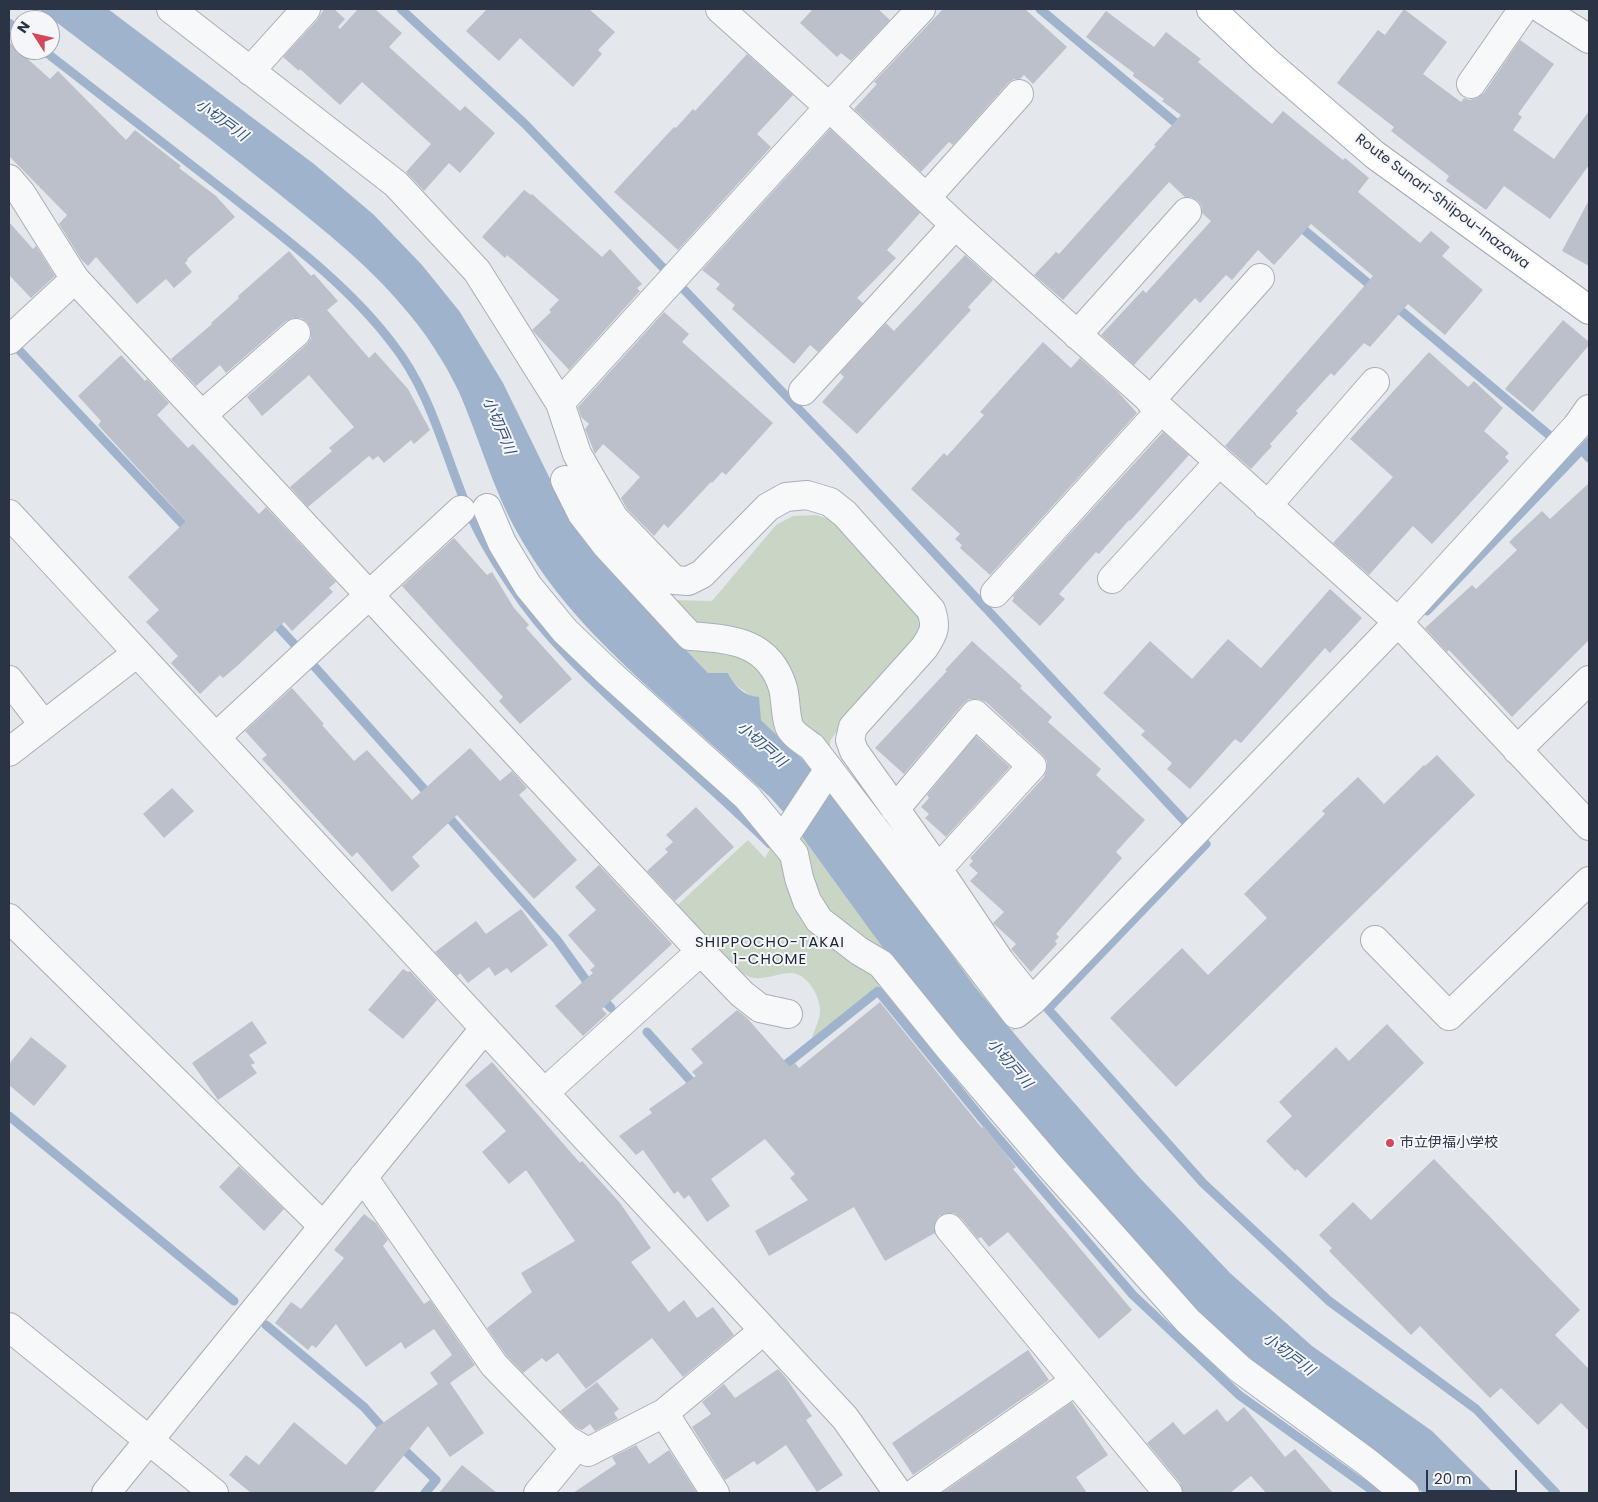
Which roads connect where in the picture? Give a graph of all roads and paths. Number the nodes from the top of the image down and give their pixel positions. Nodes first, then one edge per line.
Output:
1 (171, 9) edge
2 (306, 9) edge
3 (720, 9) edge
4 (921, 9) edge
5 (1211, 9) edge
6 (1523, 9) edge
7 (1542, 9) edge
8 (1589, 39) edge
9 (250, 70) junction
10 (1472, 84) dead end
11 (1019, 94) dead end
12 (829, 107) junction
13 (9, 179) edge
14 (926, 198) junction
15 (1187, 212) dead end
16 (955, 225) junction
17 (1260, 278) dead end
18 (75, 279) junction
19 (1589, 310) edge
20 (296, 333) dead end
21 (1077, 335) junction
22 (9, 340) edge
23 (1375, 382) dead end
24 (803, 391) dead end
25 (560, 403) junction
26 (1156, 406) junction
27 (1589, 409) edge
28 (202, 415) junction
29 (1219, 462) junction
30 (565, 480) dead end
31 (1267, 506) junction
32 (9, 514) edge
33 (1112, 579) dead end
34 (994, 593) dead end
35 (370, 595) junction
36 (1398, 622) junction
37 (137, 653) junction
38 (9, 680) edge
39 (1589, 680) edge
40 (44, 725) junction
41 (216, 737) junction
42 (1517, 750) junction
43 (9, 752) edge
44 (828, 772) junction
45 (895, 809) junction
46 (1589, 826) edge
47 (784, 837) junction
48 (938, 869) junction
49 (1589, 881) edge
50 (9, 918) edge
51 (1375, 940) dead end
52 (701, 951) junction
53 (1032, 1001) junction
54 (788, 1014) dead end
55 (484, 1029) junction
56 (544, 1093) junction
57 (363, 1177) junction
58 (323, 1226) junction
59 (949, 1228) dead end
60 (9, 1327) edge
61 (763, 1331) junction
62 (1074, 1382) junction
63 (664, 1413) junction
64 (148, 1441) junction
65 (576, 1447) junction
66 (106, 1493) edge
67 (214, 1493) edge
68 (538, 1493) edge
69 (715, 1493) edge
70 (898, 1493) edge
71 (915, 1493) edge
72 (1168, 1493) edge
73 (1405, 1493) edge

1 - 9 street
2 - 9 street
3 - 12 street
4 - 12 street
5 - 19 main road, Route Sunari-Shiipou-Inazawa
6 - 10 street
7 - 8 street
9 - 25 street
11 - 14 street
12 - 14 street
12 - 25 street
13 - 18 street
14 - 16 street
15 - 21 street
16 - 21 street
16 - 24 street
17 - 26 street
18 - 22 street
18 - 28 street
20 - 28 street
21 - 26 street
23 - 31 street
25 - 45 street
26 - 29 street
26 - 34 street
27 - 36 street
28 - 35 street
29 - 31 street
29 - 33 street
30 - 44 street
31 - 36 street
32 - 37 street
35 - 41 street
35 - 47 street
35 - 52 street
36 - 42 street
36 - 53 street
37 - 40 street
37 - 41 street
38 - 40 street
39 - 42 street
40 - 43 street
41 - 55 street
42 - 46 street
44 - 47 street
44 - 53 street
45 - 48 street
45 - 48 street
47 - 73 street
48 - 53 street
49 - 51 street
50 - 58 street
52 - 54 street
52 - 56 street
55 - 56 street
55 - 57 street
56 - 61 street
57 - 58 street
57 - 65 street
58 - 64 street
59 - 62 street
60 - 64 street
61 - 63 street
61 - 70 street
62 - 71 street
62 - 72 street
63 - 65 street
63 - 69 street
64 - 66 street
64 - 67 street
65 - 68 street

